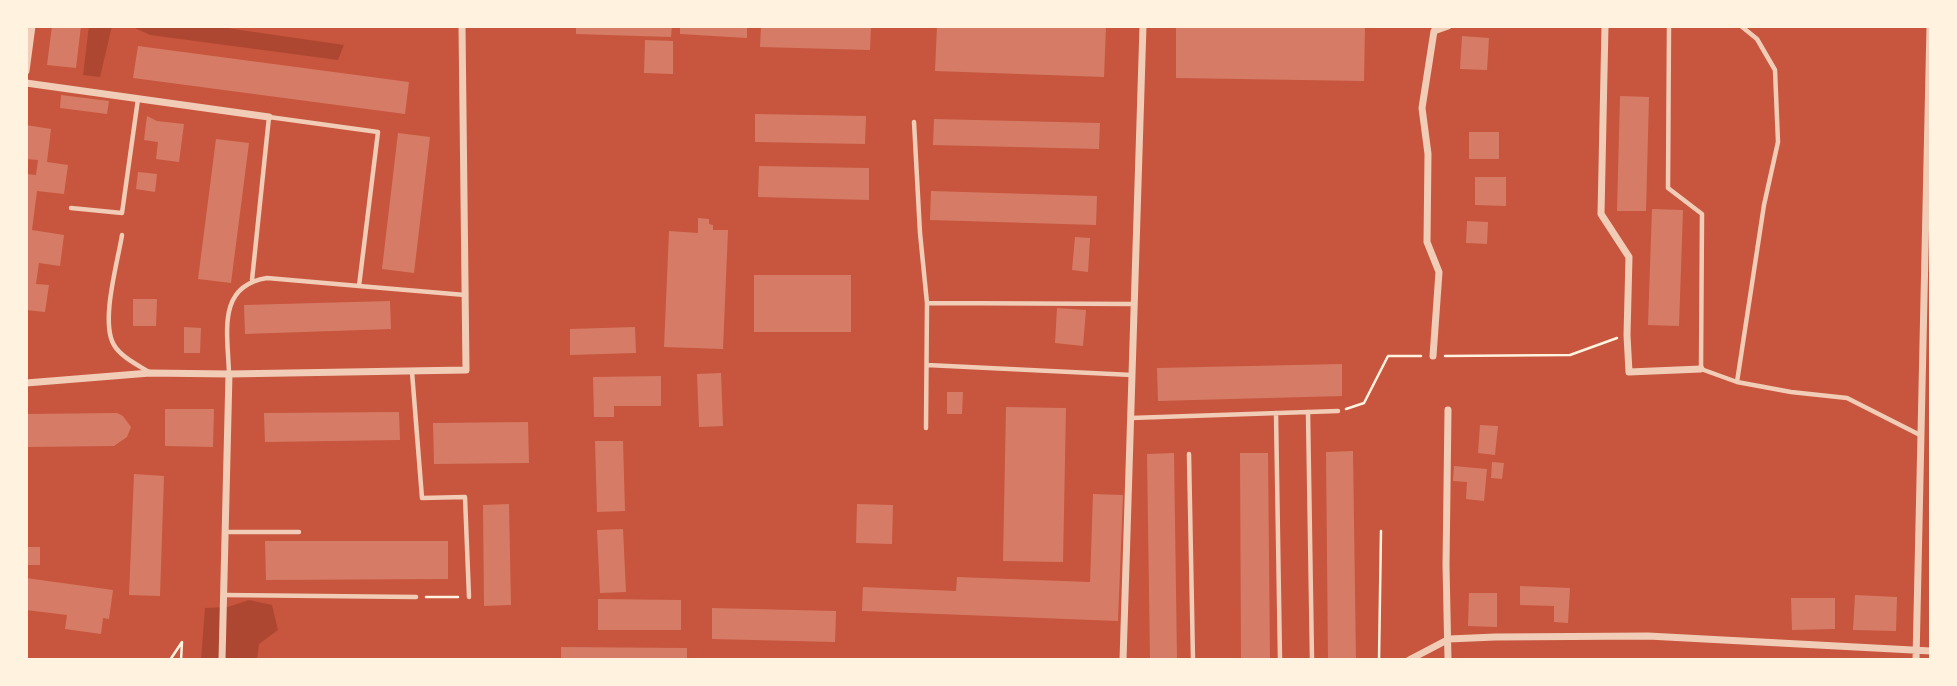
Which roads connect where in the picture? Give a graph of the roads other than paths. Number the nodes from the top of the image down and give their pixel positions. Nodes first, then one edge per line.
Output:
1 (32, 26) edge
2 (462, 26) edge
3 (1143, 26) edge
4 (1448, 26) edge
5 (1605, 26) edge
6 (1669, 26) edge
7 (1741, 26) edge
8 (1930, 26) edge
9 (26, 71) edge
10 (26, 83) edge
11 (138, 99) junction
12 (269, 117) junction
13 (914, 122) dead end
14 (71, 208) dead end
15 (122, 235) dead end
16 (252, 280) junction
17 (359, 286) junction
18 (466, 295) junction
19 (927, 303) junction
20 (1135, 304) junction
21 (1433, 356) road end
22 (927, 365) junction
23 (1701, 369) junction
24 (412, 372) junction
25 (150, 373) junction
26 (229, 374) junction
27 (1132, 375) junction
28 (1737, 382) junction
29 (26, 383) edge
30 (1448, 410) dead end
31 (1338, 411) road end
32 (1308, 412) junction
33 (1276, 413) junction
34 (1130, 418) junction
35 (926, 428) dead end
36 (1920, 435) junction
37 (1189, 454) dead end
38 (225, 532) junction
39 (299, 532) dead end
40 (224, 595) junction
41 (416, 597) road end
42 (469, 597) road end
43 (1448, 639) junction
44 (1916, 650) junction
45 (1931, 651) edge
46 (222, 660) edge
47 (1123, 660) edge
48 (1193, 660) edge
49 (1280, 660) edge
50 (1312, 660) edge
51 (1409, 660) edge
52 (1448, 660) edge
53 (1916, 660) edge

1 - 9 street
2 - 18 street
3 - 20 street
4 - 21 street
5 - 23 street
6 - 23 lane
7 - 28 lane
8 - 36 street
10 - 11 street
11 - 12 street
11 - 14 lane
12 - 16 lane
12 - 17 lane
13 - 19 lane
15 - 25 lane
16 - 17 lane
16 - 26 lane
17 - 18 lane
18 - 24 street
19 - 20 lane
19 - 22 lane
20 - 27 street
22 - 27 lane
22 - 35 lane
23 - 28 lane
24 - 26 street
24 - 42 lane
25 - 26 street
25 - 29 street
26 - 38 street
27 - 34 street
28 - 36 lane
30 - 43 street
31 - 32 lane
32 - 33 lane
32 - 50 lane
33 - 34 lane
33 - 49 lane
34 - 47 street
36 - 44 street
37 - 48 lane
38 - 39 lane
38 - 40 street
40 - 41 lane
40 - 46 street
43 - 44 street
43 - 51 street
43 - 52 street
44 - 45 street
44 - 53 street

